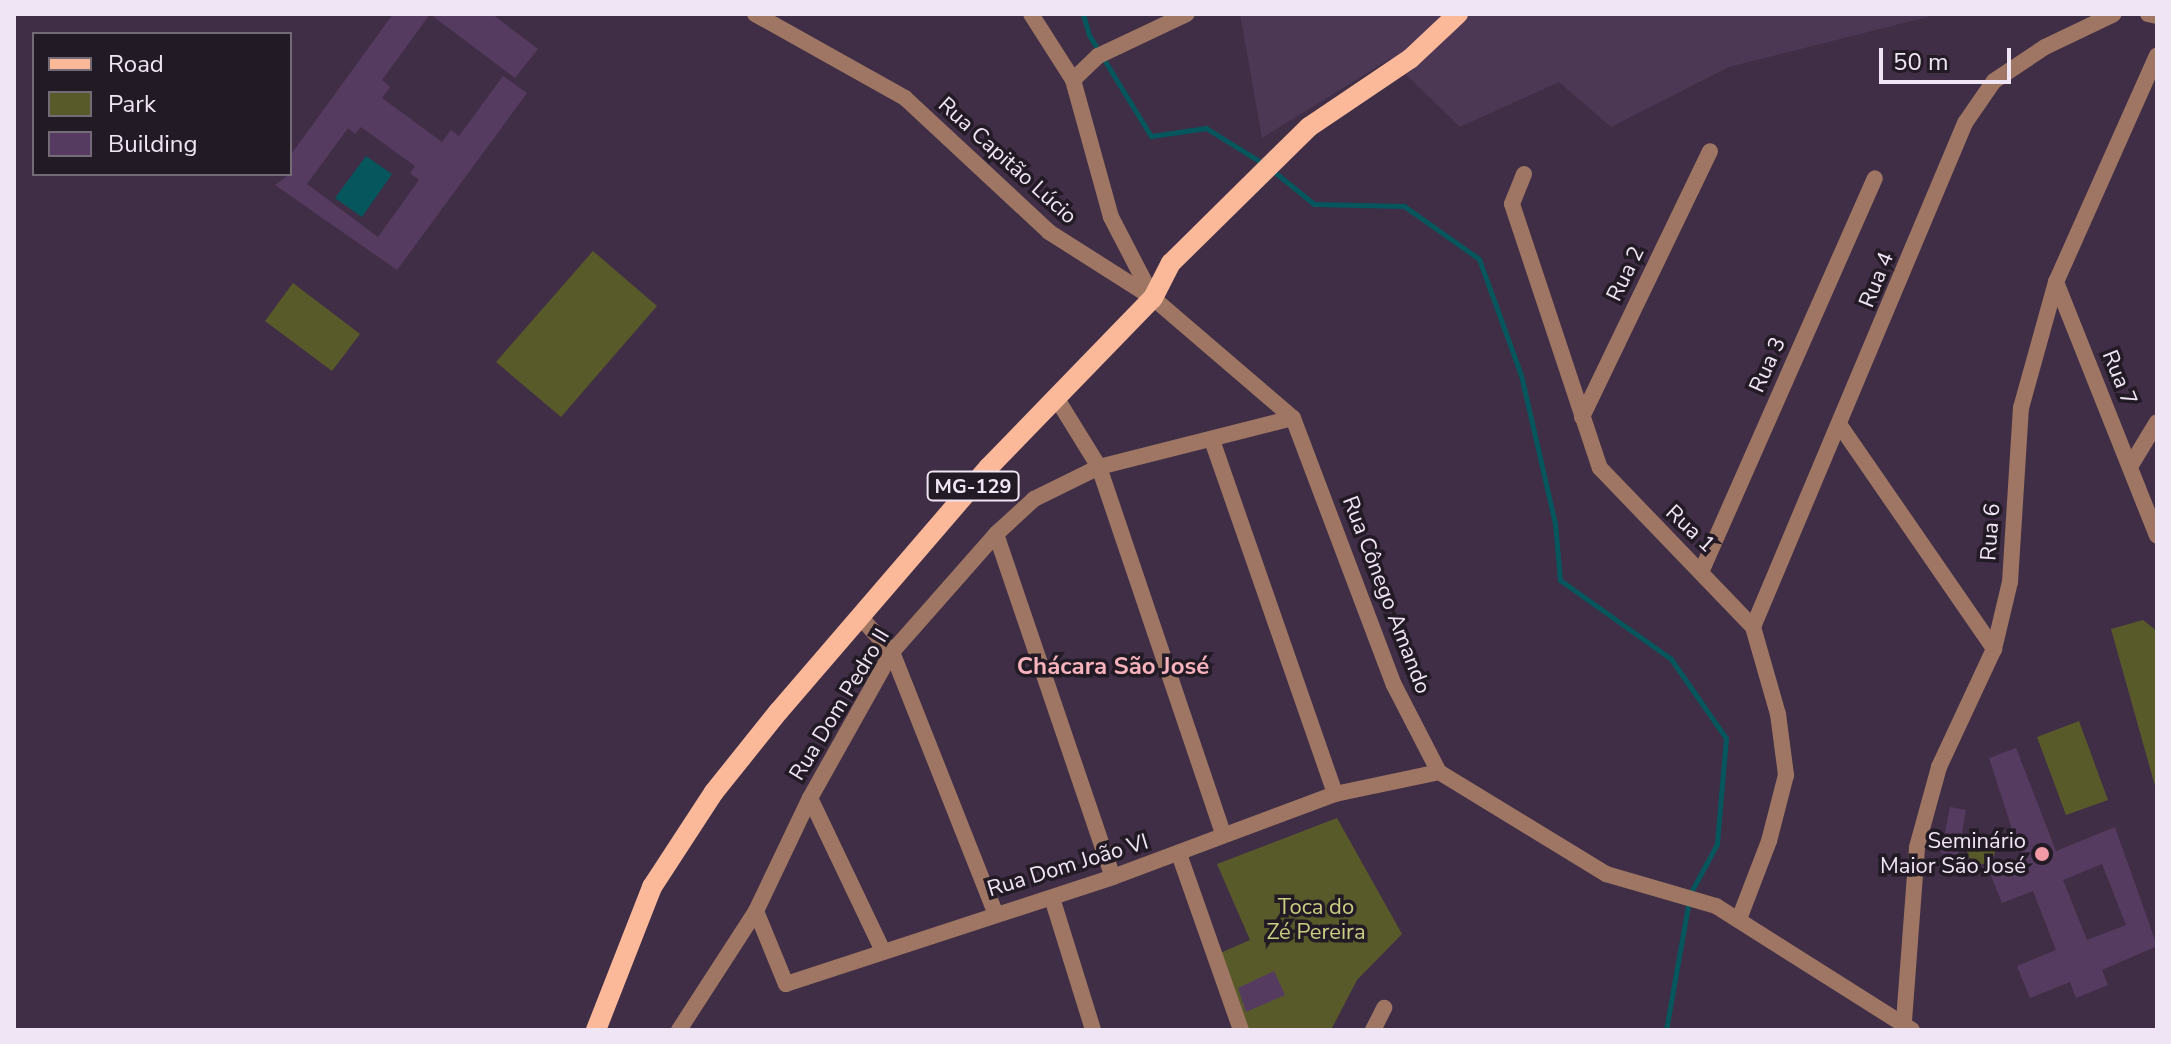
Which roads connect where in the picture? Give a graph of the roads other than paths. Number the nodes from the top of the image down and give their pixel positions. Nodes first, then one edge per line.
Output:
1 (755, 14) edge
2 (1031, 14) edge
3 (1187, 14) edge
4 (1458, 14) edge
5 (2114, 14) edge
6 (2148, 14) edge
7 (2157, 16) edge
8 (2157, 55) edge
9 (1073, 80) junction
10 (1710, 151) dead end
11 (1524, 174) dead end
12 (1875, 178) dead end
13 (2056, 282) junction
14 (1153, 298) junction
15 (1057, 399) junction
16 (1582, 417) junction
17 (1293, 418) junction
18 (2157, 422) edge
19 (1841, 427) junction
20 (1213, 443) junction
21 (2131, 465) junction
22 (1099, 467) junction
23 (996, 534) junction
24 (2157, 536) edge
25 (1702, 570) junction
26 (862, 619) junction
27 (1753, 627) junction
28 (1994, 649) junction
29 (892, 652) junction
30 (1439, 772) junction
31 (1335, 794) junction
32 (810, 798) junction
33 (1223, 834) junction
34 (1179, 854) junction
35 (1113, 877) junction
36 (1052, 898) junction
37 (756, 911) junction
38 (995, 912) junction
39 (1739, 919) junction
40 (883, 951) junction
41 (1384, 1008) dead end
42 (1908, 1026) edge
43 (596, 1030) edge
44 (679, 1030) edge
45 (1093, 1030) edge
46 (1241, 1030) edge
47 (1373, 1030) edge

1 - 14 street, Rua Capitão Lúcio
2 - 9 street
3 - 9 street
4 - 14 main road, MG-129
5 - 19 street, Rua 4
6 - 7 street
8 - 13 street, Rua 6
9 - 14 street
10 - 16 street, Rua 2
11 - 16 street, Rua 1
12 - 25 street, Rua 3
13 - 21 street, Rua 7
13 - 28 street, Rua 6
14 - 15 main road, MG-129
14 - 17 street, Rua Capitão Lúcio
15 - 22 street
15 - 26 main road, MG-129
16 - 25 street, Rua 1
17 - 20 street, Rua Dom Pedro II
17 - 30 street, Rua Cônego Amando
18 - 21 street
19 - 27 street, Rua 4
19 - 28 street
20 - 22 street, Rua Dom Pedro II
20 - 31 street
21 - 24 street, Rua 7
22 - 23 street, Rua Dom Pedro II
22 - 33 street
23 - 29 street, Rua Dom Pedro II
23 - 35 street
25 - 27 street, Rua 1
26 - 29 street
26 - 43 main road, MG-129
27 - 39 street, Rua 1
28 - 42 street, Rua 6
29 - 32 street, Rua Dom Pedro II
29 - 38 street
30 - 31 street, Rua Dom João VI
30 - 39 street
31 - 33 street, Rua Dom João VI
32 - 37 street, Rua Dom Pedro II
32 - 40 street
33 - 34 street, Rua Dom João VI
34 - 35 street, Rua Dom João VI
34 - 46 street
35 - 36 street, Rua Dom João VI
36 - 38 street, Rua Dom João VI
36 - 45 street
37 - 40 street, Rua Dom João VI
37 - 44 street, Rua Dom Pedro II
38 - 40 street, Rua Dom João VI
39 - 42 street
41 - 47 street

